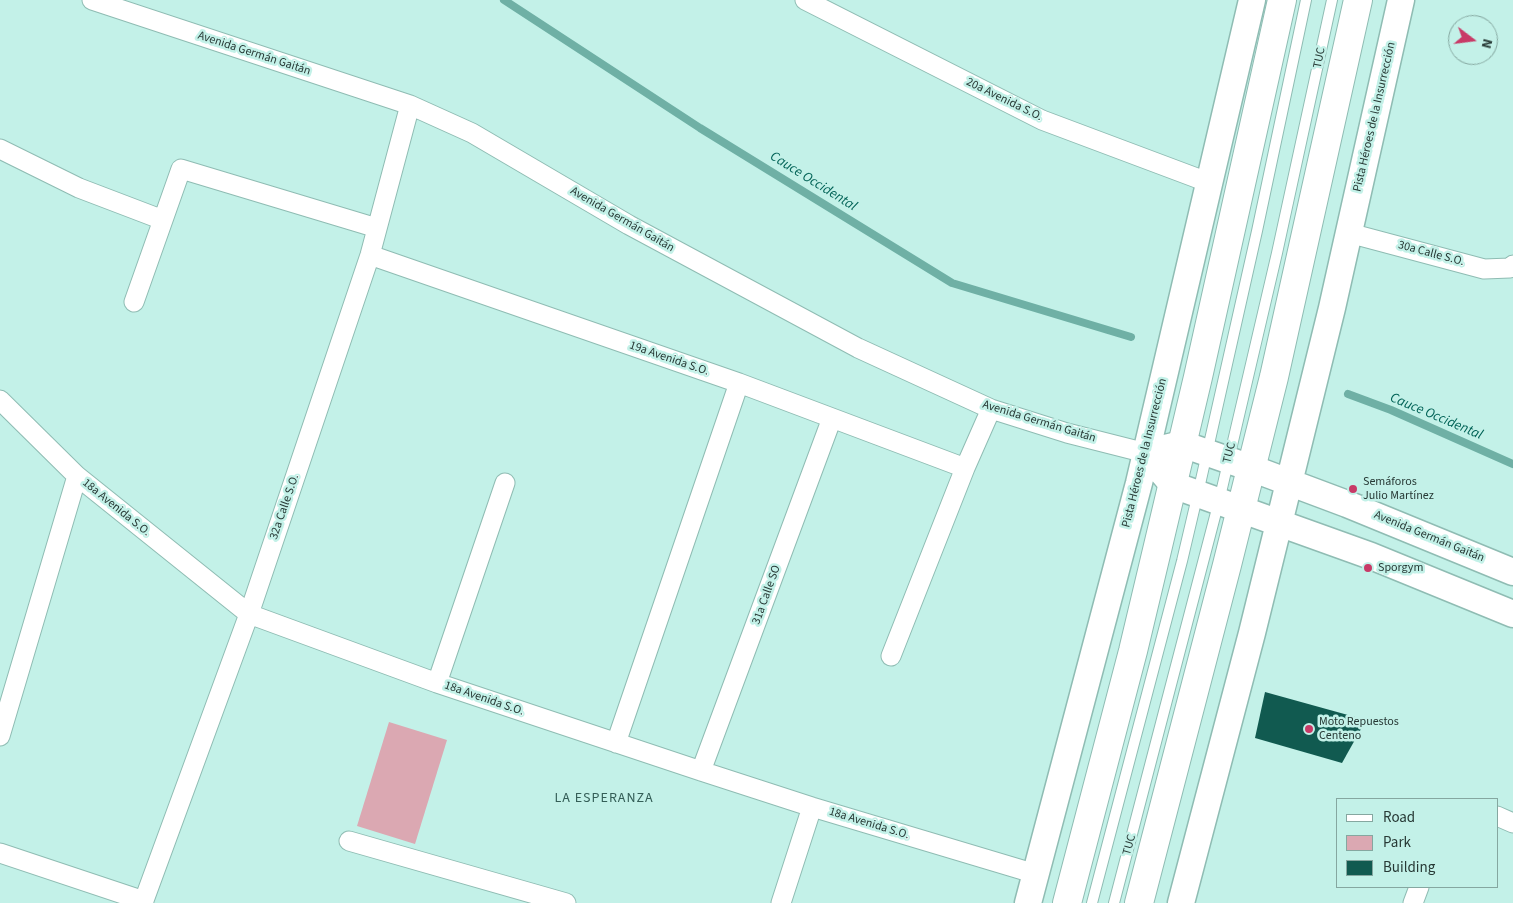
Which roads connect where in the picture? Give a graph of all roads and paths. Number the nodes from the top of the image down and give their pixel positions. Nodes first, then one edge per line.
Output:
1 (92, 0) edge
2 (805, 0) edge
3 (1252, 0) edge
4 (1282, 0) edge
5 (1306, 0) edge
6 (1332, 0) edge
7 (1358, 0) edge
8 (1401, 0) edge
9 (410, 105) junction
10 (0, 149) edge
11 (1210, 183) junction
12 (163, 220) junction
13 (377, 228) junction
14 (1349, 232) junction
15 (370, 255) junction
16 (1513, 265) edge
17 (134, 302) dead end
18 (739, 383) junction
19 (0, 400) edge
20 (991, 409) junction
21 (832, 418) junction
22 (1146, 453) junction
23 (1217, 456) junction
24 (966, 468) junction
25 (76, 476) junction
26 (1290, 482) junction
27 (505, 483) dead end
28 (1208, 497) junction
29 (1280, 523) junction
30 (1513, 572) edge
31 (249, 614) junction
32 (1513, 614) edge
33 (890, 656) dead end
34 (437, 683) junction
35 (0, 736) edge
36 (616, 743) junction
37 (701, 771) junction
38 (812, 807) junction
39 (1498, 816) edge
40 (1513, 823) edge
41 (349, 840) dead end
42 (0, 853) edge
43 (1036, 874) junction
44 (1419, 888) edge
45 (144, 902) edge
46 (566, 903) edge
47 (781, 903) edge
48 (1028, 903) edge
49 (1067, 903) edge
50 (1092, 903) edge
51 (1114, 903) edge
52 (1139, 903) edge
53 (1181, 903) edge
54 (1413, 903) edge

1 - 9 street, Avenida Germán Gaitán
2 - 11 street, 20a Avenida S.O.
3 - 11 street, Pista Héroes de la Insurrección
4 - 23 main road
5 - 23 lane, TUC
6 - 23 lane, TUC
7 - 23 main road
8 - 14 street, Pista Héroes de la Insurrección
9 - 13 street, 32a Calle S.O.
9 - 20 street, Avenida Germán Gaitán
10 - 12 street
11 - 22 street, Pista Héroes de la Insurrección
12 - 13 street
12 - 17 street
13 - 15 street, 32a Calle S.O.
14 - 16 street, 30a Calle S.O.
14 - 26 street, Pista Héroes de la Insurrección
15 - 18 street, 19a Avenida S.O.
15 - 31 street, 32a Calle S.O.
18 - 21 street, 19a Avenida S.O.
18 - 36 street
19 - 25 street, 18a Avenida S.O.
20 - 22 street, Avenida Germán Gaitán
20 - 24 street
21 - 24 street, 19a Avenida S.O.
21 - 37 street, 31a Calle SO
22 - 23 street, Avenida Germán Gaitán
22 - 28 street
22 - 43 street, Pista Héroes de la Insurrección
23 - 26 street, Avenida Germán Gaitán
23 - 28 main road
23 - 28 main road
24 - 33 street
25 - 31 street, 18a Avenida S.O.
25 - 35 street
26 - 29 street, Pista Héroes de la Insurrección
26 - 30 street, Avenida Germán Gaitán
27 - 34 street
28 - 29 street
28 - 49 main road
28 - 50 lane, TUC
28 - 51 lane, TUC
28 - 52 main road
29 - 32 street
29 - 53 street, Pista Héroes de la Insurrección
31 - 34 street, 18a Avenida S.O.
31 - 45 street, 32a Calle S.O.
34 - 36 street, 18a Avenida S.O.
36 - 37 street, 18a Avenida S.O.
37 - 38 street, 18a Avenida S.O.
38 - 43 street, 18a Avenida S.O.
38 - 47 street
39 - 40 street
41 - 46 street
42 - 45 street
43 - 48 street, Pista Héroes de la Insurrección
44 - 54 street

